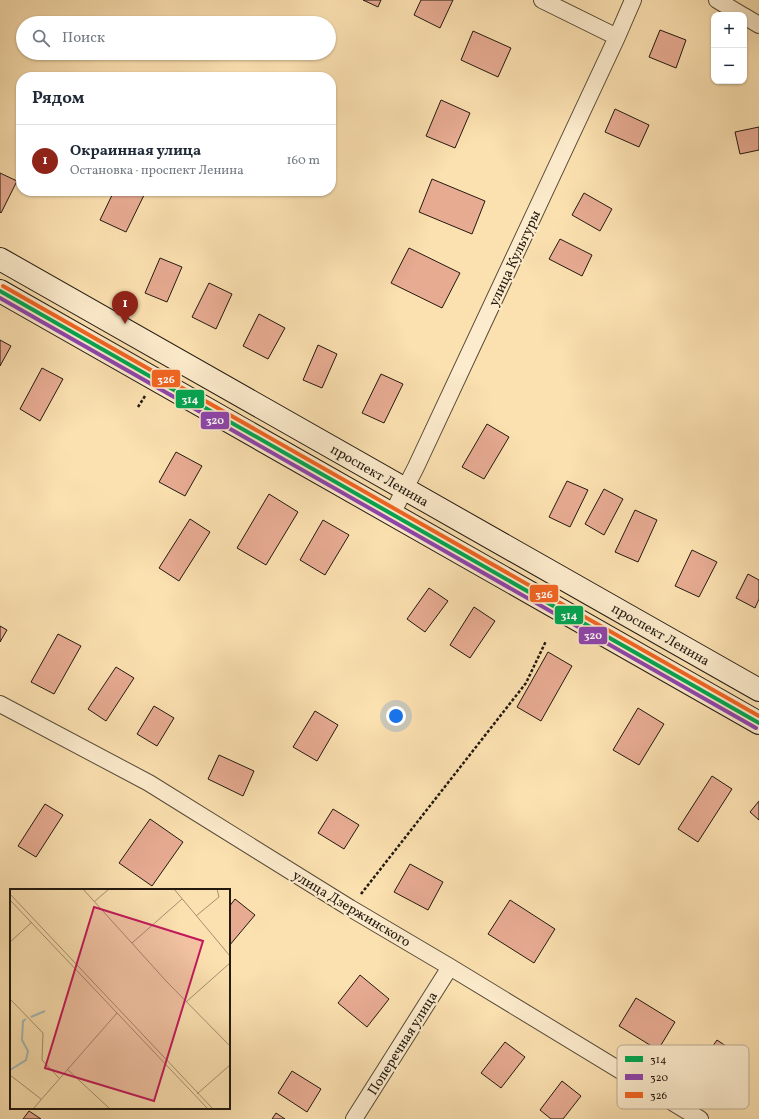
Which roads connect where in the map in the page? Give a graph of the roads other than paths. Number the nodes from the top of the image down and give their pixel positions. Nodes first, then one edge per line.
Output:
1 (542, 0) edge
2 (633, 0) edge
3 (717, 0) edge
4 (736, 12) edge
5 (747, 18) edge
6 (759, 25) edge
7 (617, 37) junction
8 (0, 259) edge
9 (0, 291) edge
10 (405, 489) junction
11 (392, 514) junction
12 (759, 690) edge
13 (0, 704) edge
14 (759, 723) edge
15 (450, 967) junction
16 (617, 1069) edge
17 (684, 1109) edge
18 (354, 1119) edge
19 (700, 1119) edge

1 - 7 street
2 - 7 street, улица Культуры
3 - 4 street
5 - 6 street
7 - 10 street, улица Культуры
8 - 10 main road, проспект Ленина
9 - 11 main road, проспект Ленина
10 - 11 street, улица Культуры
10 - 12 main road, проспект Ленина
11 - 14 main road, проспект Ленина
13 - 15 street, улица Дзержинского
15 - 16 street, улица Дзержинского
15 - 18 street, Поперечная улица
17 - 19 street, улица Дзержинского

